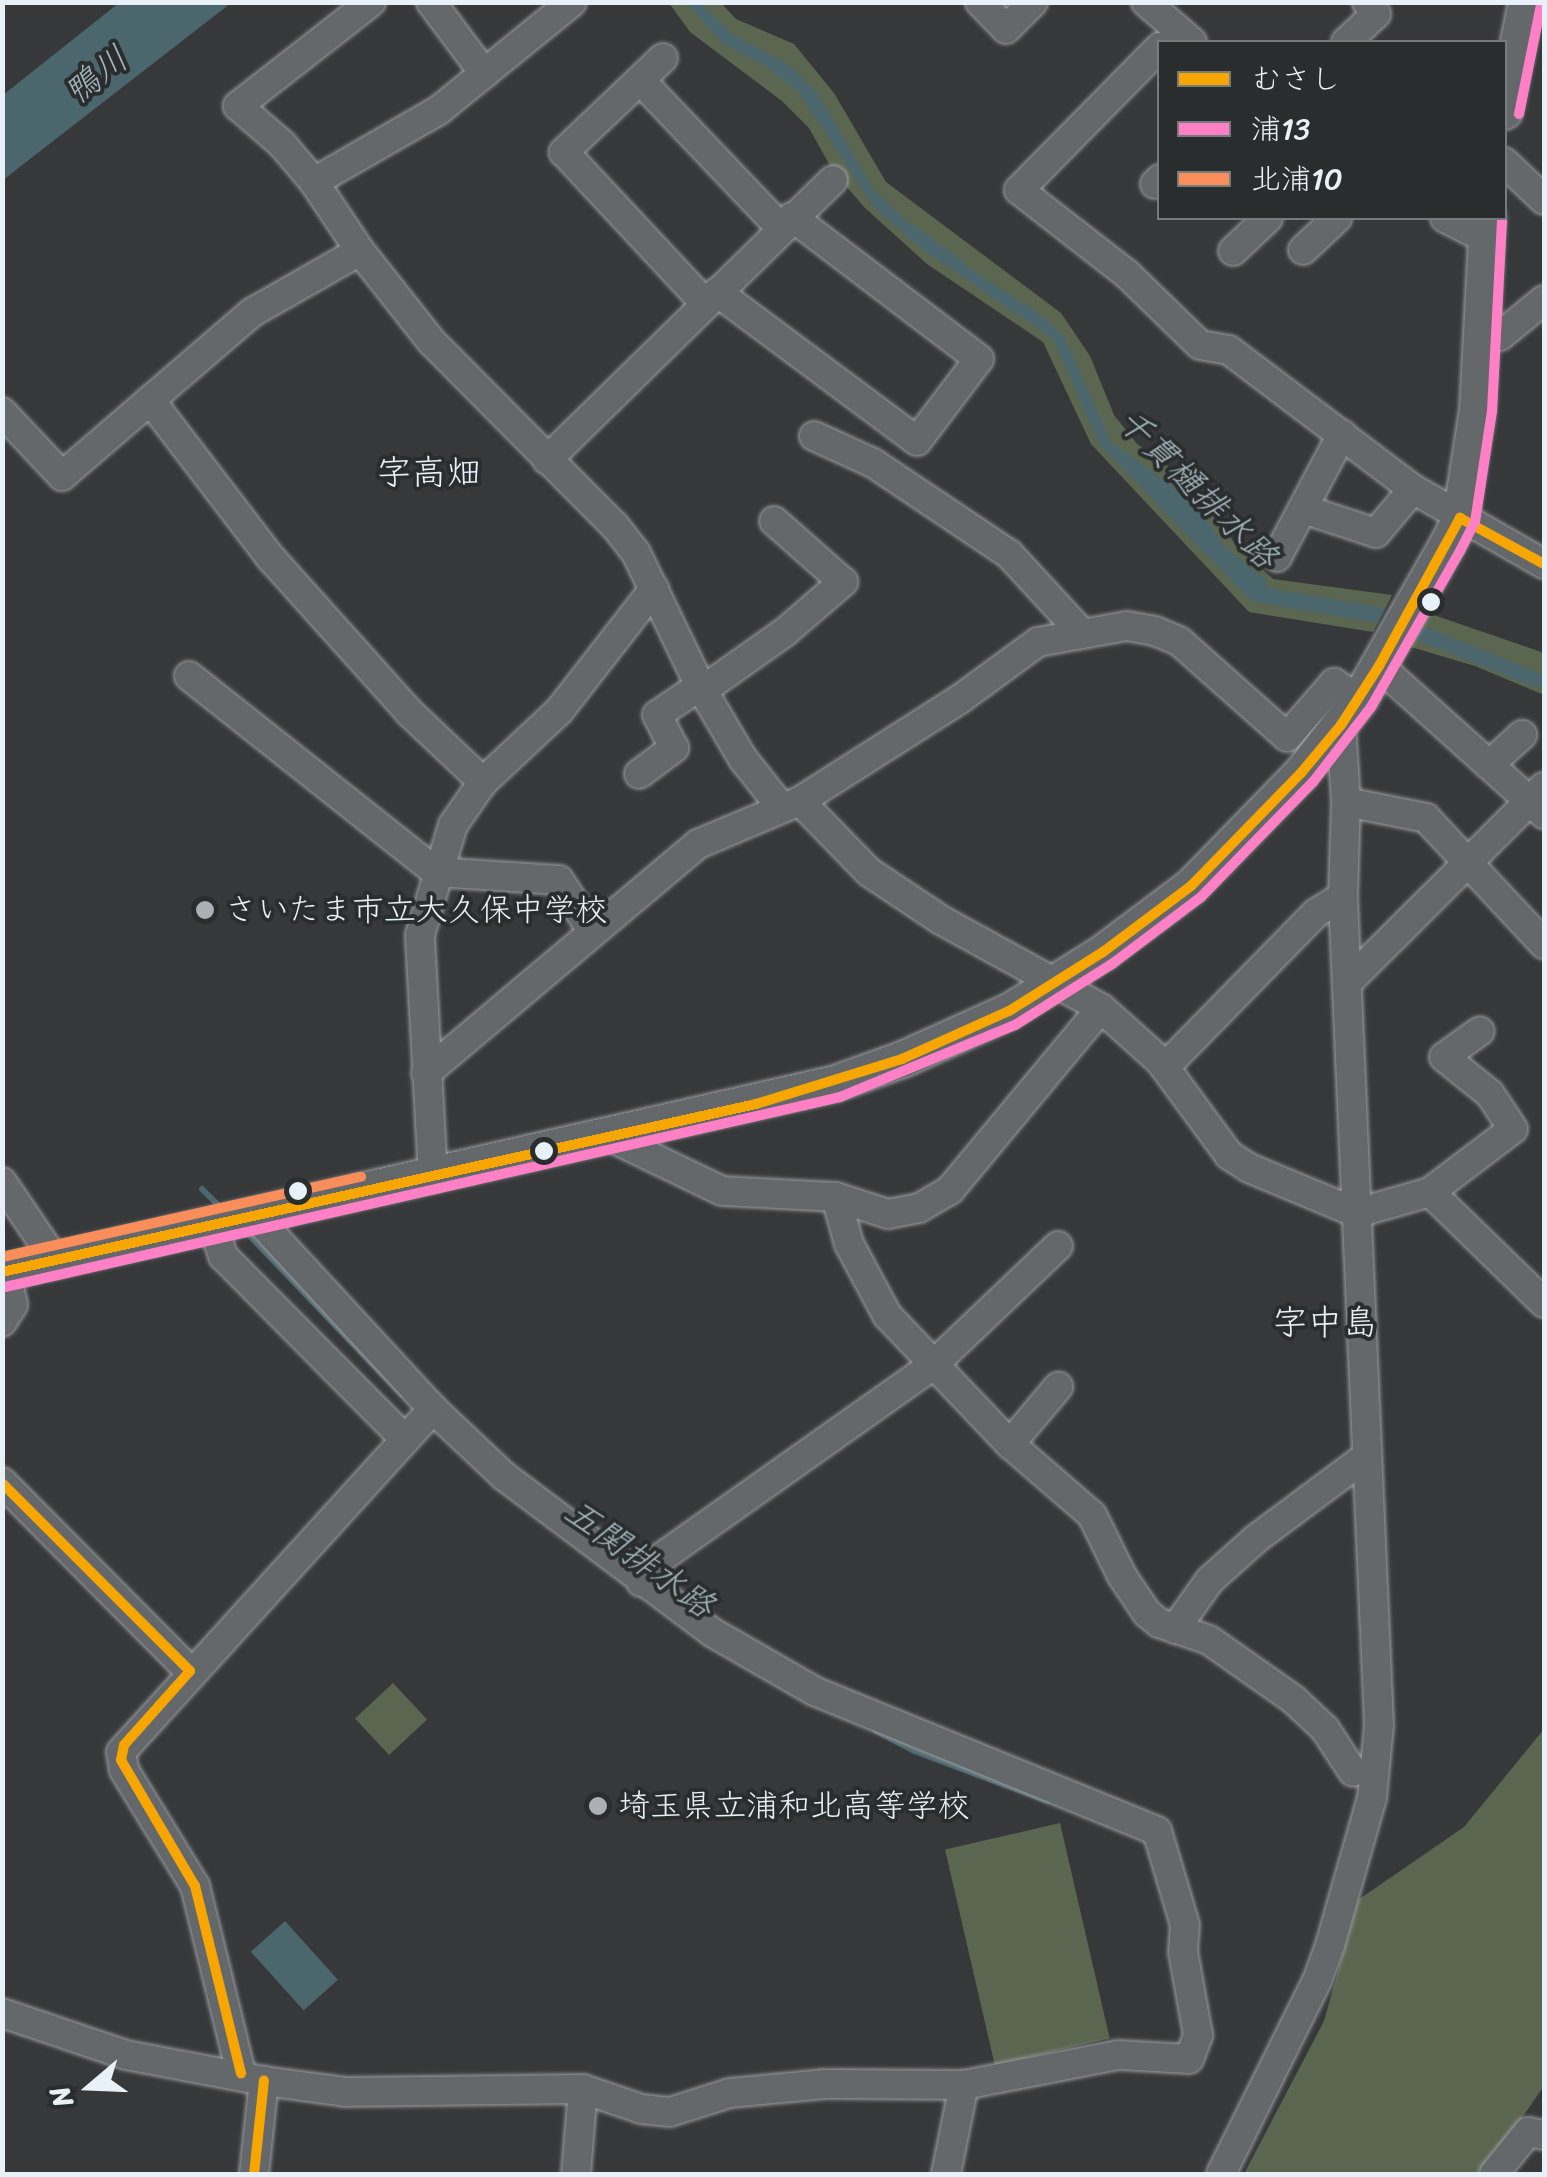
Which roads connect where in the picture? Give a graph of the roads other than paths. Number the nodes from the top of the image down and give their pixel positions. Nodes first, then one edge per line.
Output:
1 (371, 2) edge
2 (431, 2) edge
3 (572, 2) edge
4 (980, 2) edge
5 (1033, 2) edge
6 (1146, 2) edge
7 (1367, 2) edge
8 (1526, 2) edge
9 (1173, 40) edge
10 (1348, 40) edge
11 (1157, 56) edge
12 (663, 58) dead end
13 (484, 73) junction
14 (640, 80) junction
15 (1507, 96) edge
16 (1507, 165) edge
17 (833, 180) dead end
18 (314, 182) junction
19 (1544, 200) edge
20 (1266, 220) edge
21 (1334, 220) edge
22 (1453, 220) edge
23 (786, 222) junction
24 (1486, 228) edge
25 (1303, 250) dead end
26 (360, 251) junction
27 (1233, 251) dead end
28 (711, 297) junction
29 (1544, 300) edge
30 (1479, 338) junction
31 (150, 400) junction
32 (2, 412) edge
33 (1342, 434) junction
34 (814, 436) dead end
35 (547, 460) junction
36 (1413, 489) junction
37 (1302, 509) junction
38 (1460, 518) junction
39 (774, 520) dead end
40 (1277, 557) dead end
41 (1544, 564) edge
42 (654, 589) junction
43 (1082, 633) junction
44 (1386, 654) junction
45 (189, 676) dead end
46 (702, 688) junction
47 (1350, 712) junction
48 (1522, 734) dead end
49 (1489, 765) junction
50 (639, 774) dead end
51 (483, 782) junction
52 (1539, 801) edge
53 (1346, 802) junction
54 (790, 804) junction
55 (1468, 863) junction
56 (436, 872) junction
57 (1343, 896) junction
58 (593, 932) junction
59 (1544, 944) edge
60 (1055, 984) junction
61 (1347, 984) junction
62 (1102, 1008) junction
63 (1480, 1031) dead end
64 (1165, 1067) junction
65 (426, 1073) junction
66 (610, 1136) junction
67 (432, 1177) junction
68 (2, 1182) edge
69 (1430, 1192) junction
70 (836, 1197) junction
71 (1357, 1213) junction
72 (235, 1220) junction
73 (1058, 1246) dead end
74 (54, 1260) junction
75 (4, 1272) edge
76 (1544, 1303) edge
77 (2, 1322) edge
78 (932, 1366) junction
79 (1058, 1387) dead end
80 (433, 1409) junction
81 (405, 1439) junction
82 (1010, 1444) junction
83 (1367, 1456) junction
84 (2, 1482) edge
85 (641, 1582) junction
86 (1175, 1628) junction
87 (190, 1670) junction
88 (1378, 1714) junction
89 (1353, 1772) junction
90 (1356, 1864) junction
91 (2, 2014) edge
92 (252, 2077) junction
93 (964, 2085) junction
94 (583, 2088) junction
95 (1539, 2126) edge
96 (254, 2174) edge
97 (576, 2174) edge
98 (946, 2174) edge
99 (1222, 2174) edge
100 (1494, 2174) edge

1 - 18 street
2 - 13 street
3 - 13 street
4 - 5 street
6 - 9 street
7 - 10 street
8 - 15 main road
11 - 33 street
12 - 14 street
13 - 18 street
14 - 23 street
14 - 28 street
16 - 19 street
17 - 23 street
18 - 26 street
20 - 27 street
21 - 25 street
22 - 24 street
23 - 28 street
23 - 28 street
24 - 30 main road
26 - 31 street
26 - 35 street
28 - 35 street
29 - 30 street
30 - 38 main road
31 - 32 street
31 - 51 street
33 - 36 street
33 - 37 street
34 - 43 street
35 - 42 street
36 - 37 street
36 - 38 street
37 - 40 street
38 - 41 street
38 - 44 main road
39 - 46 street
42 - 46 street
42 - 51 street
43 - 47 street
43 - 54 street
44 - 47 main road
44 - 49 street
45 - 56 street
46 - 50 street
46 - 54 street
47 - 53 street
47 - 60 main road
48 - 49 street
49 - 52 street
51 - 56 street
52 - 55 street
53 - 55 street
53 - 57 street
54 - 58 street
54 - 60 street
55 - 59 street
55 - 61 street
56 - 58 street
56 - 65 street
57 - 61 street
57 - 64 street
58 - 65 street
60 - 62 street
60 - 66 main road
61 - 71 street
62 - 64 street
62 - 70 street
63 - 69 street
64 - 71 street
65 - 67 street
66 - 67 main road
66 - 70 street
67 - 72 main road
68 - 74 street
69 - 71 street
69 - 76 street
70 - 78 street
71 - 83 street
72 - 74 main road
72 - 80 street
72 - 81 street
73 - 78 street
74 - 75 main road
75 - 77 street
78 - 82 street
78 - 85 street
79 - 82 street
80 - 81 street
80 - 85 street
81 - 87 street
82 - 86 street
83 - 86 street
83 - 88 street
84 - 87 street
85 - 93 street
86 - 89 street
87 - 92 street
88 - 89 street
88 - 90 street
89 - 90 street
90 - 99 street
91 - 92 street
92 - 94 street
92 - 96 street
93 - 94 street
93 - 98 street
94 - 97 street
95 - 100 street

